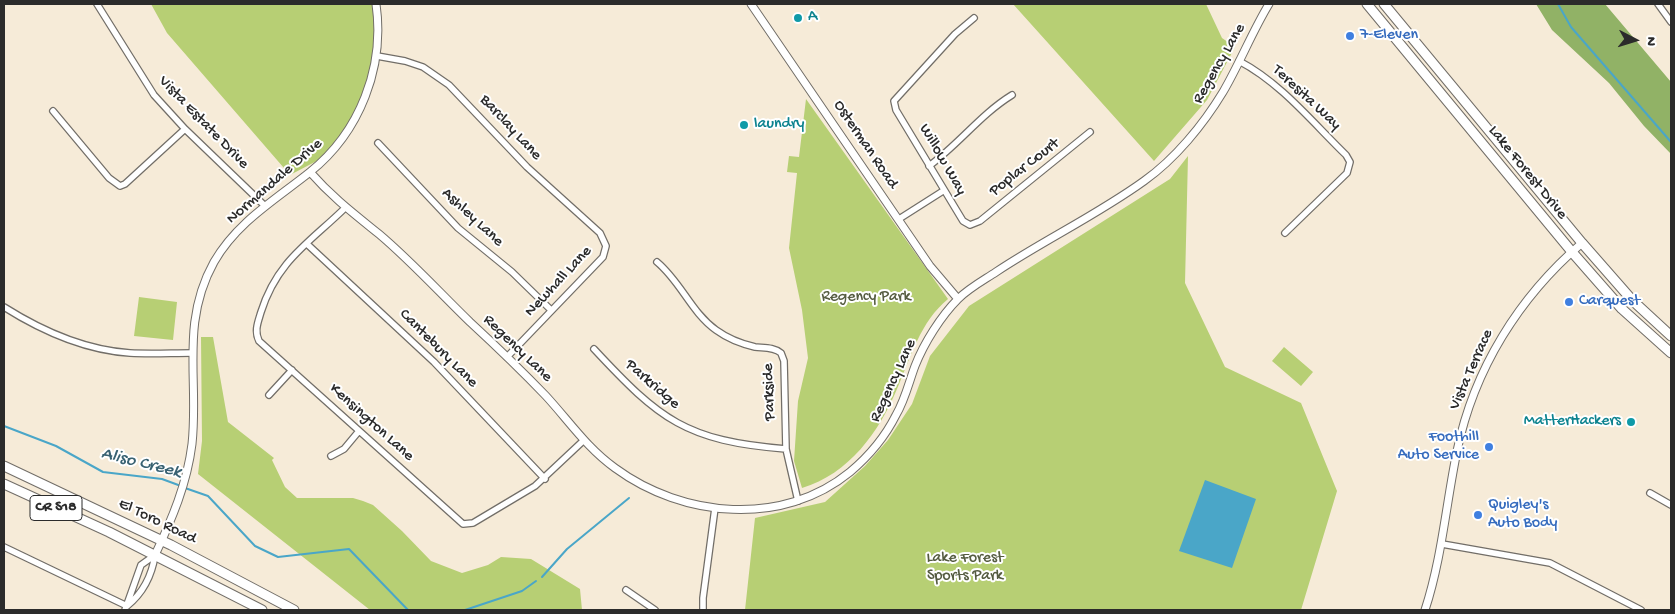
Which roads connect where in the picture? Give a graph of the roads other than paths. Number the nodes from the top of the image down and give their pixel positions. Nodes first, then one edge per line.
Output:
1 (97, 4) edge
2 (376, 4) edge
3 (751, 4) edge
4 (1269, 4) edge
5 (1367, 4) edge
6 (1384, 4) edge
7 (1658, 4) edge
8 (974, 18) dead end
9 (1671, 22) edge
10 (377, 56) junction
11 (1239, 61) junction
12 (1012, 95) dead end
13 (52, 111) dead end
14 (185, 129) junction
15 (1090, 132) dead end
16 (378, 143) dead end
17 (929, 166) junction
18 (310, 172) junction
19 (943, 191) junction
20 (265, 206) junction
21 (345, 208) junction
22 (899, 220) junction
23 (974, 224) joint
24 (1285, 233) dead end
25 (1582, 243) junction
26 (307, 244) junction
27 (606, 246) joint
28 (1572, 252) junction
29 (657, 262) dead end
30 (958, 299) junction
31 (4, 308) edge
32 (551, 310) junction
33 (1671, 336) edge
34 (594, 349) dead end
35 (1671, 353) edge
36 (192, 354) junction
37 (507, 357) junction
38 (292, 370) junction
39 (269, 395) dead end
40 (359, 431) junction
41 (583, 441) junction
42 (786, 450) junction
43 (330, 456) dead end
44 (4, 466) edge
45 (545, 479) junction
46 (4, 484) edge
47 (1650, 493) dead end
48 (798, 500) junction
49 (1671, 505) edge
50 (715, 508) junction
51 (162, 540) junction
52 (1442, 544) junction
53 (4, 547) edge
54 (155, 555) junction
55 (626, 590) dead end
56 (126, 608) edge
57 (262, 610) edge
58 (294, 610) edge
59 (655, 610) edge
60 (703, 610) edge
61 (1425, 610) edge
62 (1641, 610) edge

1 - 14 street, Vista Estate Drive
2 - 10 street, Normandale Drive
3 - 22 street, Osterman Road
4 - 11 street, Regency Lane
5 - 28 main road, Lake Forest Drive
6 - 25 main road, Lake Forest Drive
7 - 9 street
8 - 17 street, Willow Way
10 - 18 street, Normandale Drive
10 - 27 street, Barclay Lane
11 - 24 street, Teresita Way
11 - 30 street, Regency Lane
12 - 17 street
13 - 14 street
14 - 20 street, Vista Estate Drive
15 - 23 street, Poplar Court
16 - 32 street, Ashley Lane
17 - 19 street, Willow Way
18 - 20 street, Normandale Drive
18 - 21 street, Regency Lane
19 - 22 street
19 - 23 street, Willow Way
20 - 36 street, Normandale Drive
21 - 26 street
21 - 37 street, Regency Lane
22 - 30 street, Osterman Road
25 - 28 street, Vista Terrace
25 - 33 main road, Lake Forest Drive
26 - 38 street, Kensington Lane
26 - 45 street, Cantebury Lane
27 - 32 street, Newhall Lane
28 - 35 main road, Lake Forest Drive
28 - 52 street, Vista Terrace
29 - 42 street, Parkside
30 - 48 street, Regency Lane
31 - 36 street
32 - 37 street, Newhall Lane
34 - 42 street, Parkridge
36 - 51 street, Normandale Drive
37 - 41 street, Regency Lane
38 - 39 street
38 - 40 street, Kensington Lane
40 - 43 street
40 - 45 street, Kensington Lane
41 - 45 street
41 - 50 street, Regency Lane
42 - 48 street, Parkside
44 - 51 main road, El Toro Road
46 - 54 main road, El Toro Road / CR S18
47 - 49 street
48 - 50 street, Regency Lane
50 - 60 street
51 - 54 street, Normandale Drive
51 - 58 main road, El Toro Road
52 - 61 street, Vista Terrace
52 - 62 street
53 - 56 street
54 - 56 street, Normandale Drive
54 - 56 street, Normandale Drive
54 - 57 main road, El Toro Road / CR S18
55 - 59 street

